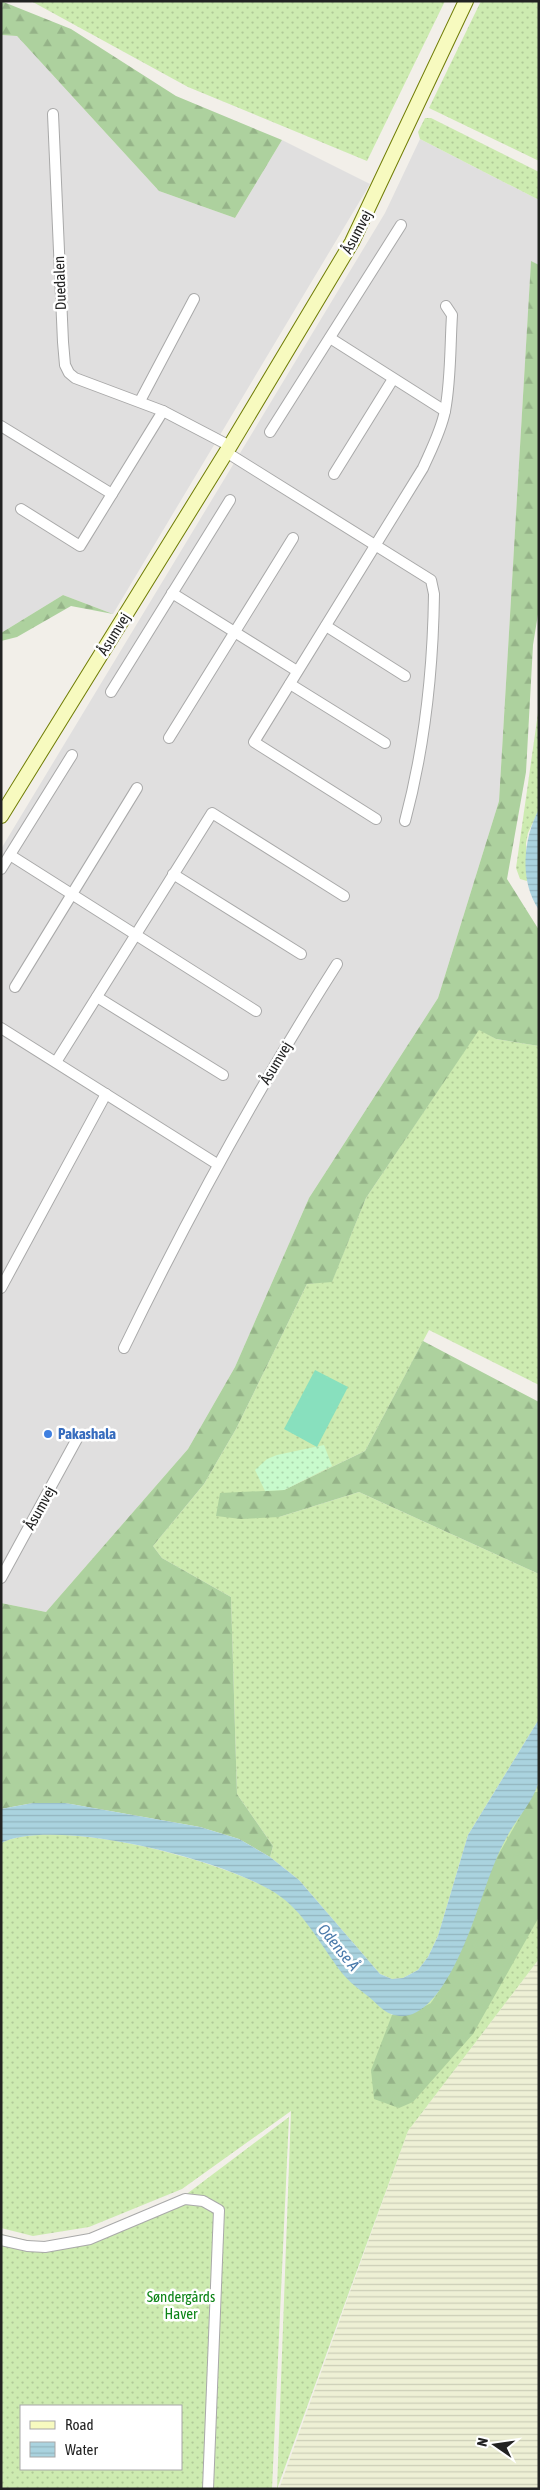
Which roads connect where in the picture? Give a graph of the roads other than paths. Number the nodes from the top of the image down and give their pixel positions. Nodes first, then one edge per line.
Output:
1 (466, 1) edge
2 (54, 114) dead end
3 (401, 225) dead end
4 (194, 299) dead end
5 (446, 306) dead end
6 (330, 338) junction
7 (393, 378) junction
8 (140, 401) junction
9 (163, 411) junction
10 (445, 411) junction
11 (1, 426) edge
12 (270, 432) dead end
13 (228, 449) junction
14 (334, 474) dead end
15 (112, 494) junction
16 (230, 500) dead end
17 (21, 509) dead end
18 (293, 538) dead end
19 (376, 545) junction
20 (172, 593) junction
21 (326, 626) junction
22 (235, 632) junction
23 (297, 672) junction
24 (405, 676) dead end
25 (290, 684) junction
26 (111, 692) dead end
27 (169, 738) dead end
28 (385, 743) dead end
29 (72, 755) dead end
30 (137, 788) dead end
31 (1, 816) edge
32 (376, 819) dead end
33 (405, 821) dead end
34 (10, 855) junction
35 (1, 869) edge
36 (173, 874) junction
37 (72, 894) junction
38 (344, 896) dead end
39 (136, 934) junction
40 (301, 954) dead end
41 (337, 964) dead end
42 (15, 987) dead end
43 (97, 997) junction
44 (256, 1011) dead end
45 (1, 1028) edge
46 (56, 1062) junction
47 (223, 1075) dead end
48 (106, 1094) junction
49 (217, 1164) junction
50 (1, 1288) edge
51 (124, 1348) dead end
52 (78, 1438) dead end
53 (1, 1578) edge
54 (1, 2240) edge
55 (208, 2489) edge

1 - 13 street, Åsumvej
2 - 8 street, Duedalen
3 - 6 street
4 - 8 street
5 - 10 street
6 - 7 street
6 - 12 street
7 - 10 street
7 - 14 street
8 - 9 street, Duedalen
9 - 13 street, Duedalen
9 - 15 street
10 - 19 street
11 - 15 street
13 - 19 street
13 - 31 street, Åsumvej
15 - 17 street
16 - 20 street, Åsumvej
18 - 22 street
19 - 21 street
19 - 33 street
20 - 22 street
20 - 26 street, Åsumvej
21 - 23 street
21 - 24 street
22 - 23 street
22 - 27 street
23 - 25 street
25 - 28 street
25 - 32 street
29 - 34 street
30 - 37 street
34 - 35 street
34 - 37 street
36 - 38 street
36 - 39 street
36 - 40 street
37 - 39 street
37 - 42 street
39 - 43 street
39 - 44 street
41 - 49 street, Åsumvej
43 - 46 street
43 - 47 street
45 - 46 street
46 - 48 street
48 - 49 street
48 - 50 street
49 - 51 street, Åsumvej
52 - 53 street, Åsumvej
54 - 55 street

